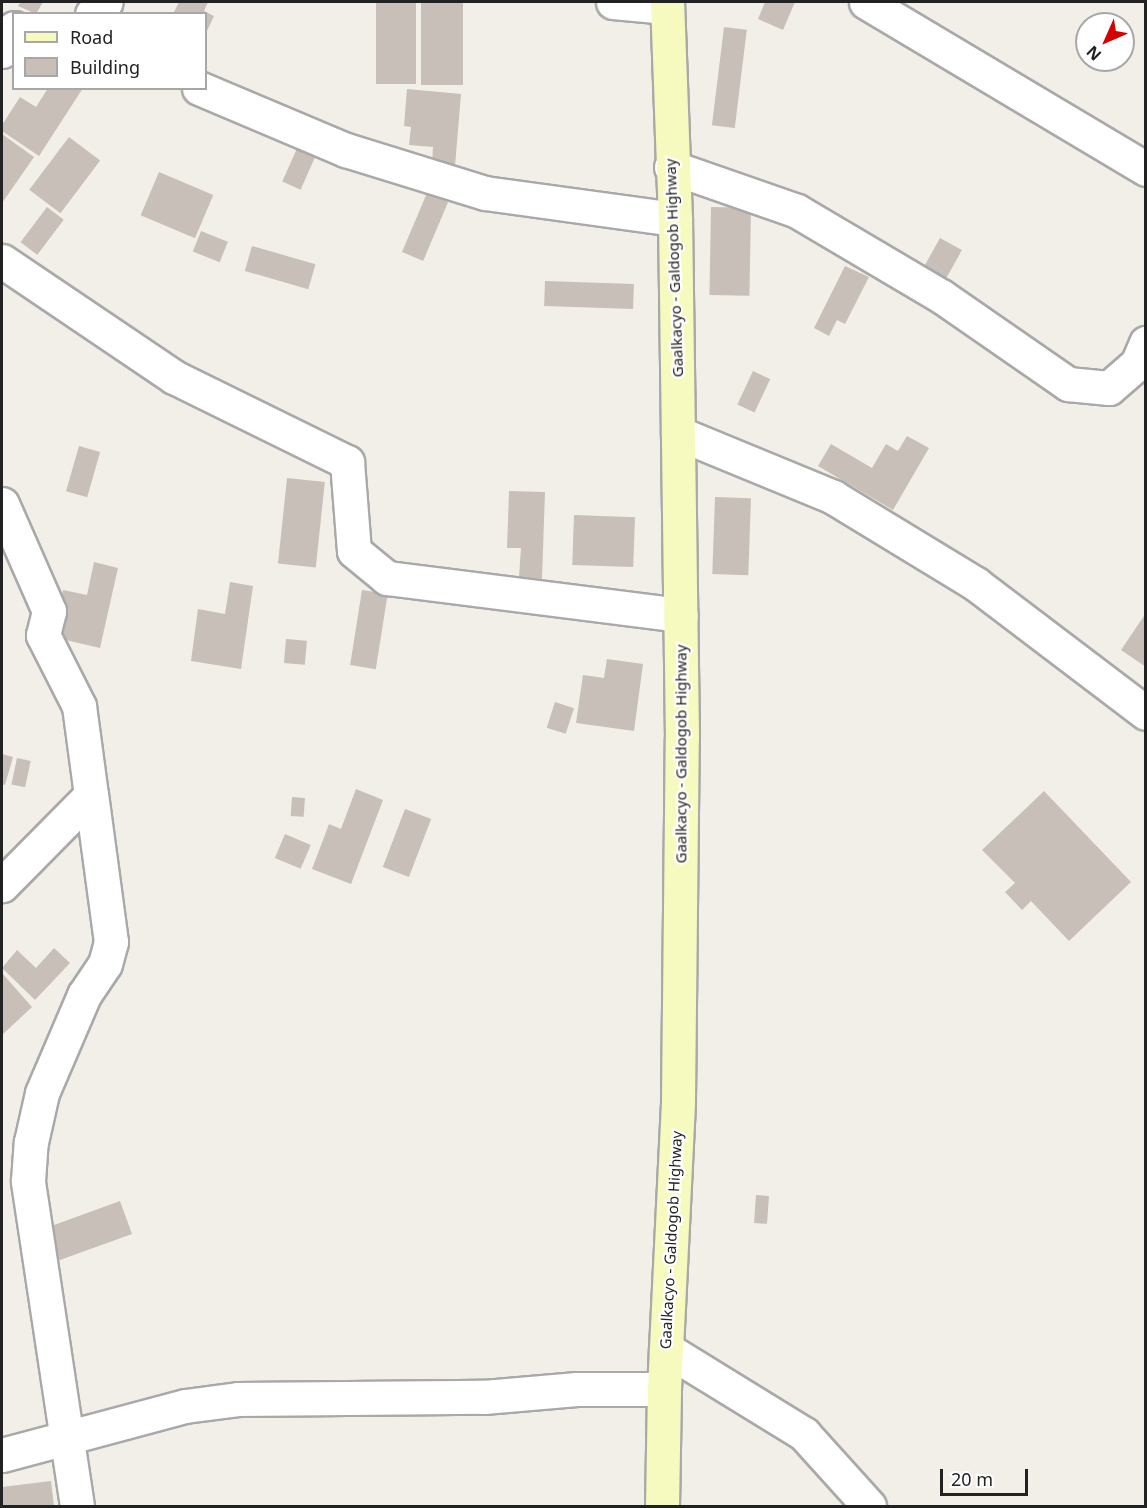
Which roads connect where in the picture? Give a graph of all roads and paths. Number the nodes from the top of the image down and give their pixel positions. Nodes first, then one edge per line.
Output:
1 (106, 2) edge
2 (613, 2) edge
3 (866, 2) edge
4 (667, 4) edge
5 (94, 12) edge
6 (12, 32) edge
7 (2, 51) edge
8 (204, 90) edge
9 (671, 167) junction
10 (1146, 169) edge
11 (675, 219) junction
12 (2, 261) edge
13 (1146, 343) edge
14 (678, 433) junction
15 (2, 504) edge
16 (681, 615) junction
17 (1146, 713) edge
18 (91, 795) junction
19 (2, 885) edge
20 (666, 1349) junction
21 (664, 1389) junction
22 (67, 1435) junction
23 (2, 1455) edge
24 (77, 1506) edge
25 (662, 1506) edge
26 (869, 1506) edge

1 - 5 street
2 - 4 street
3 - 10 street
4 - 9 street, Gaalkacyo - Galdogob Highway
6 - 7 street
8 - 11 street
9 - 11 street, Gaalkacyo - Galdogob Highway
9 - 13 street
11 - 14 street, Gaalkacyo - Galdogob Highway
12 - 16 street
14 - 16 street, Gaalkacyo - Galdogob Highway
14 - 17 street
15 - 18 street
16 - 20 street, Gaalkacyo - Galdogob Highway
18 - 19 street
18 - 22 street
20 - 21 street, Gaalkacyo - Galdogob Highway
20 - 26 street
21 - 22 street
21 - 25 street, Gaalkacyo - Galdogob Highway
22 - 23 street
22 - 24 street

